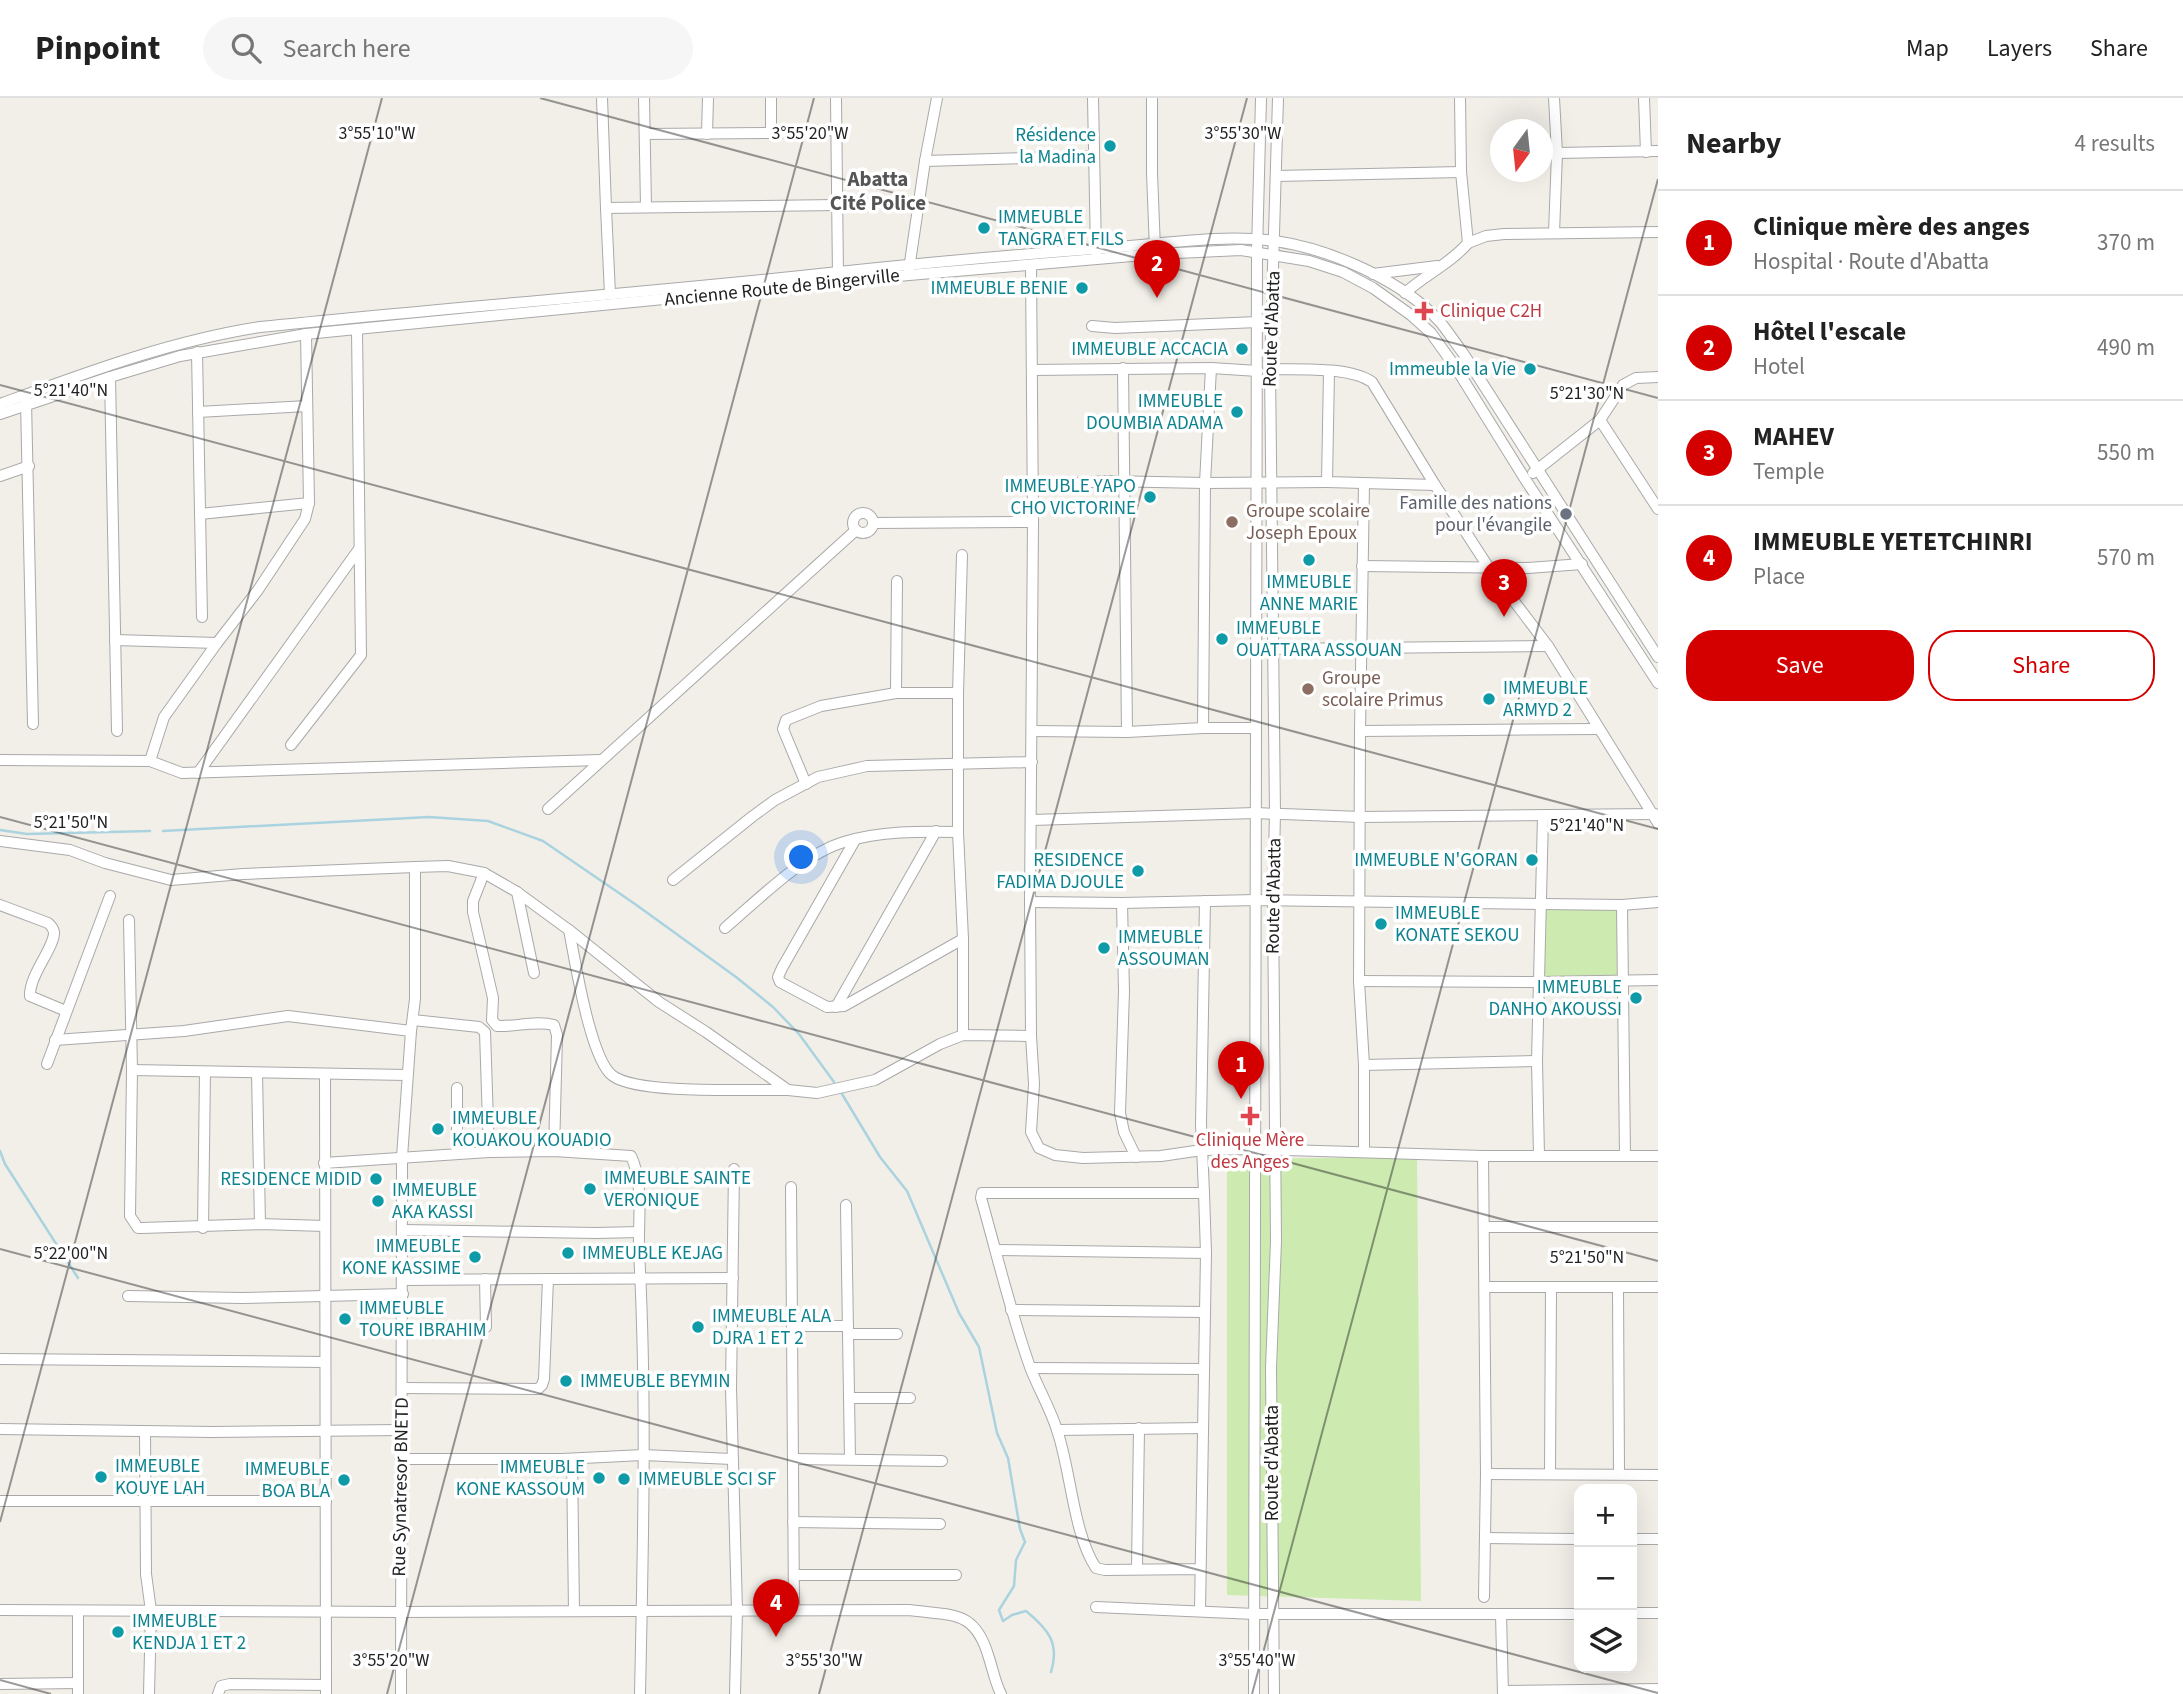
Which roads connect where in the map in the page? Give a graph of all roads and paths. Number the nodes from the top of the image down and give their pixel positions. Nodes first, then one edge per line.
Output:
1 (602, 98) edge
2 (644, 98) edge
3 (708, 98) edge
4 (771, 98) edge
5 (836, 98) edge
6 (937, 98) edge
7 (944, 98) edge
8 (1093, 98) edge
9 (1152, 98) edge
10 (1261, 98) edge
11 (1278, 98) edge
12 (1460, 98) edge
13 (1554, 98) edge
14 (1644, 98) edge
15 (836, 130) junction
16 (771, 133) junction
17 (645, 134) junction
18 (708, 134) junction
19 (1652, 151) edge
20 (1557, 153) junction
21 (1093, 156) junction
22 (925, 161) junction
23 (1461, 172) junction
24 (1276, 176) junction
25 (837, 205) junction
26 (646, 207) junction
27 (606, 208) junction
28 (1658, 232) edge
29 (1554, 233) junction
30 (1275, 241) junction
31 (1468, 243) junction
32 (1257, 245) junction
33 (1155, 249) junction
34 (1096, 254) junction
35 (1274, 254) junction
36 (1031, 265) junction
37 (1440, 266) junction
38 (909, 270) junction
39 (1373, 274) junction
40 (838, 278) junction
41 (1405, 293) junction
42 (610, 294) junction
43 (1258, 322) junction
44 (1092, 326) dead end
45 (356, 330) junction
46 (306, 334) junction
47 (197, 352) junction
48 (1123, 368) junction
49 (1211, 368) junction
50 (1032, 370) junction
51 (1264, 370) junction
52 (1329, 371) junction
53 (110, 377) junction
54 (1658, 377) edge
55 (26, 400) junction
56 (0, 404) edge
57 (307, 406) junction
58 (198, 412) junction
59 (0, 414) edge
60 (1600, 420) junction
61 (29, 466) junction
62 (1538, 470) junction
63 (0, 476) edge
64 (1525, 479) junction
65 (1126, 481) junction
66 (1258, 482) junction
67 (1271, 482) junction
68 (1327, 482) junction
69 (1205, 484) junction
70 (1364, 484) junction
71 (1435, 485) junction
72 (1033, 486) junction
73 (309, 503) junction
74 (1658, 509) edge
75 (200, 514) junction
76 (1033, 522) junction
77 (873, 523) junction
78 (856, 530) junction
79 (359, 549) junction
80 (962, 555) dead end
81 (1582, 564) junction
82 (1362, 566) junction
83 (1489, 568) junction
84 (897, 581) dead end
85 (202, 617) dead end
86 (115, 640) junction
87 (217, 643) junction
88 (1548, 646) junction
89 (1274, 649) junction
90 (1360, 649) junction
91 (1658, 657) edge
92 (1658, 683) edge
93 (896, 693) junction
94 (958, 693) junction
95 (33, 724) dead end
96 (1203, 728) junction
97 (1255, 728) junction
98 (1598, 729) junction
99 (117, 731) dead end
100 (1032, 731) junction
101 (1360, 731) junction
102 (1127, 732) junction
103 (291, 746) dead end
104 (0, 760) edge
105 (600, 760) junction
106 (150, 761) junction
107 (1032, 762) junction
108 (959, 763) junction
109 (198, 773) junction
110 (807, 784) junction
111 (548, 809) dead end
112 (1255, 813) junction
113 (1275, 813) junction
114 (1543, 816) junction
115 (1361, 817) junction
116 (1656, 817) edge
117 (1032, 820) junction
118 (936, 831) junction
119 (958, 832) junction
120 (855, 839) junction
121 (0, 841) edge
122 (415, 867) junction
123 (484, 873) junction
124 (673, 880) dead end
125 (517, 892) junction
126 (110, 896) dead end
127 (1256, 900) junction
128 (1273, 900) junction
129 (1205, 901) junction
130 (1359, 901) junction
131 (1030, 902) junction
132 (1542, 902) junction
133 (1658, 902) edge
134 (1122, 903) junction
135 (0, 905) edge
136 (1622, 905) junction
137 (129, 920) dead end
138 (725, 928) dead end
139 (569, 930) junction
140 (963, 939) junction
141 (534, 973) dead end
142 (1658, 980) edge
143 (1359, 981) junction
144 (1623, 981) junction
145 (1539, 982) junction
146 (836, 1007) junction
147 (66, 1010) junction
148 (412, 1026) junction
149 (130, 1034) junction
150 (963, 1035) junction
151 (1031, 1036) junction
152 (55, 1040) junction
153 (1537, 1061) junction
154 (47, 1064) dead end
155 (1363, 1065) junction
156 (132, 1070) junction
157 (205, 1072) junction
158 (257, 1073) junction
159 (325, 1074) junction
160 (407, 1075) junction
161 (457, 1088) dead end
162 (788, 1090) junction
163 (1255, 1149) junction
164 (1202, 1150) junction
165 (1275, 1150) junction
166 (554, 1151) junction
167 (489, 1152) junction
168 (1364, 1152) junction
169 (457, 1153) junction
170 (1483, 1156) junction
171 (1539, 1156) junction
172 (1625, 1156) junction
173 (1658, 1156) edge
174 (402, 1157) junction
175 (1136, 1157) junction
176 (324, 1163) junction
177 (734, 1169) dead end
178 (791, 1187) dead end
179 (1203, 1193) junction
180 (846, 1205) dead end
181 (260, 1224) junction
182 (325, 1226) junction
183 (1485, 1227) junction
184 (1658, 1227) edge
185 (203, 1228) junction
186 (403, 1230) junction
187 (638, 1232) junction
188 (996, 1250) junction
189 (1206, 1253) junction
190 (733, 1278) junction
191 (485, 1279) junction
192 (548, 1279) junction
193 (641, 1279) junction
194 (403, 1280) junction
195 (1485, 1287) junction
196 (1658, 1287) edge
197 (1551, 1288) junction
198 (1618, 1288) junction
199 (403, 1294) junction
200 (128, 1296) dead end
201 (327, 1297) junction
202 (1011, 1310) junction
203 (1205, 1312) junction
204 (793, 1326) junction
205 (486, 1327) dead end
206 (849, 1330) junction
207 (897, 1334) dead end
208 (0, 1359) edge
209 (325, 1362) junction
210 (1031, 1368) junction
211 (1204, 1369) junction
212 (402, 1388) junction
213 (850, 1398) junction
214 (910, 1398) dead end
215 (1139, 1427) junction
216 (1203, 1428) junction
217 (0, 1429) edge
218 (401, 1430) junction
219 (1057, 1430) junction
220 (145, 1432) junction
221 (326, 1432) junction
222 (643, 1455) junction
223 (400, 1459) junction
224 (572, 1459) junction
225 (732, 1459) junction
226 (793, 1459) junction
227 (850, 1459) junction
228 (942, 1461) dead end
229 (1486, 1474) junction
230 (1550, 1474) junction
231 (1619, 1474) junction
232 (1658, 1475) edge
233 (0, 1501) edge
234 (145, 1501) junction
235 (326, 1501) junction
236 (793, 1522) junction
237 (940, 1524) dead end
238 (1486, 1538) junction
239 (1574, 1539) edge
240 (1637, 1539) edge
241 (1658, 1539) edge
242 (1137, 1568) junction
243 (1200, 1569) junction
244 (794, 1575) junction
245 (956, 1575) dead end
246 (1484, 1597) dead end
247 (1096, 1607) dead end
248 (0, 1610) edge
249 (642, 1610) junction
250 (737, 1610) junction
251 (794, 1610) junction
252 (78, 1611) junction
253 (151, 1611) junction
254 (326, 1611) junction
255 (574, 1611) junction
256 (1200, 1611) junction
257 (400, 1612) junction
258 (1658, 1613) edge
259 (1255, 1614) junction
260 (1273, 1614) junction
261 (1501, 1614) junction
262 (1574, 1614) edge
263 (1637, 1614) edge
264 (0, 1684) edge
265 (78, 1688) edge
266 (326, 1689) edge
267 (1658, 1689) edge
268 (1503, 1692) edge
269 (1569, 1692) edge
270 (1640, 1692) edge
271 (149, 1694) edge
272 (218, 1694) edge
273 (401, 1694) edge
274 (640, 1694) edge
275 (735, 1694) edge
276 (1001, 1694) edge
277 (1254, 1694) edge
278 (1274, 1694) edge

1 - 27 street
2 - 17 street
3 - 18 street
4 - 16 street
5 - 15 street
6 - 7 street
6 - 22 street
8 - 21 street
9 - 33 street
10 - 32 street, Route d'Abatta
11 - 24 street, Route d'Abatta
12 - 23 street
13 - 20 street
14 - 19 street
15 - 16 street
15 - 25 street
16 - 18 street
17 - 18 street
17 - 26 street
19 - 20 street
20 - 29 street
21 - 22 street
21 - 34 street
22 - 38 street
23 - 24 street
23 - 31 street
24 - 30 street, Route d'Abatta
25 - 26 street
25 - 40 street
26 - 27 street
27 - 42 street
28 - 29 street
29 - 31 street
30 - 32 street, Ancienne Route de Bingerville
30 - 35 street, Route d'Abatta
30 - 39 street, Ancienne Route de Bingerville
31 - 37 street
32 - 33 street, Ancienne Route de Bingerville
32 - 35 street, Ancienne Route de Bingerville
32 - 43 street, Route d'Abatta
33 - 34 street, Ancienne Route de Bingerville
34 - 36 street, Ancienne Route de Bingerville
34 - 38 street, Ancienne Route de Bingerville
35 - 51 street, Route d'Abatta
35 - 64 street, Ancienne Route de Bingerville
36 - 38 street, Ancienne Route de Bingerville
36 - 50 street
37 - 39 street
37 - 41 street
38 - 40 street, Ancienne Route de Bingerville
39 - 41 street, Ancienne Route de Bingerville
40 - 42 street, Ancienne Route de Bingerville
40 - 45 street, Ancienne Route de Bingerville
41 - 62 street, Ancienne Route de Bingerville
42 - 55 street, Ancienne Route de Bingerville
43 - 44 street
43 - 51 street, Route d'Abatta
45 - 46 street, Ancienne Route de Bingerville
45 - 79 street
46 - 47 street, Ancienne Route de Bingerville
46 - 57 street
47 - 53 street, Ancienne Route de Bingerville
47 - 58 street
48 - 49 street
48 - 50 street
48 - 65 street
49 - 51 street
49 - 69 street
50 - 72 street
51 - 52 street
51 - 66 street, Route d'Abatta
51 - 67 street, Route d'Abatta
52 - 68 street
52 - 71 street
53 - 55 street, Ancienne Route de Bingerville
53 - 86 street
54 - 60 street
55 - 56 street, Ancienne Route de Bingerville
55 - 59 street, Ancienne Route de Bingerville
55 - 61 street
57 - 58 street
57 - 73 street
58 - 75 street
60 - 62 street
60 - 74 street
61 - 63 street
61 - 95 street
62 - 64 street
62 - 91 street, Ancienne Route de Bingerville
64 - 81 street, Ancienne Route de Bingerville
65 - 69 street
65 - 72 street
65 - 102 street
66 - 67 street
66 - 69 street
66 - 97 street, Route d'Abatta
67 - 68 street
67 - 89 street, Route d'Abatta
68 - 70 street
69 - 96 street
70 - 71 street
70 - 82 street
71 - 83 street
72 - 76 street
73 - 75 street
73 - 87 street
75 - 85 street
76 - 77 street
76 - 100 street
77 - 78 street
77 - 78 street
78 - 105 street
79 - 103 street
79 - 109 street
80 - 94 street
81 - 83 street
81 - 92 street, Ancienne Route de Bingerville
82 - 83 street
82 - 90 street
83 - 88 street
84 - 93 street
86 - 87 street
86 - 99 street
87 - 106 street
88 - 90 street
88 - 98 street
89 - 90 street
89 - 113 street, Route d'Abatta
90 - 101 street
93 - 94 street
93 - 110 street
94 - 108 street
96 - 97 street
96 - 102 street
97 - 112 street, Route d'Abatta
98 - 101 street
98 - 116 street
100 - 102 street
100 - 107 street
101 - 115 street
104 - 106 street
105 - 109 street
105 - 111 street
106 - 109 street
107 - 108 street
107 - 117 street
108 - 110 street
108 - 119 street
110 - 124 street
112 - 113 street
112 - 117 street
112 - 127 street, Route d'Abatta
113 - 115 street
113 - 128 street, Route d'Abatta
114 - 115 street
114 - 116 street
114 - 132 street
115 - 130 street
117 - 131 street
118 - 119 street
118 - 120 street
118 - 146 street
119 - 140 street
120 - 138 street
120 - 146 street
121 - 122 street
122 - 123 street
122 - 148 street, Rue Synatresor BNETD
123 - 125 street
123 - 166 street
125 - 139 street
125 - 141 street
126 - 147 street
127 - 128 street
127 - 129 street
127 - 163 street, Route d'Abatta
128 - 130 street
128 - 165 street, Route d'Abatta
129 - 134 street
129 - 164 street
130 - 132 street
130 - 143 street
131 - 134 street
131 - 151 street
132 - 136 street
132 - 145 street
133 - 136 street
134 - 175 street
135 - 147 street
136 - 144 street
137 - 149 street
139 - 162 street
139 - 162 street
140 - 146 street
140 - 150 street
142 - 144 street
143 - 145 street
143 - 155 street
144 - 145 street
144 - 172 street
145 - 153 street
147 - 152 street
148 - 149 street
148 - 160 street, Rue Synatresor BNETD
148 - 167 street
149 - 152 street
149 - 156 street
150 - 151 street
150 - 162 street
151 - 175 street
152 - 154 street
153 - 155 street
153 - 171 street
155 - 168 street
156 - 157 street
156 - 185 street
157 - 158 street
157 - 185 street
158 - 159 street
158 - 181 street
159 - 160 street
159 - 176 street
160 - 174 street, Rue Synatresor BNETD
161 - 169 street
163 - 164 street
163 - 165 street
163 - 259 street, Route d'Abatta
164 - 175 street
164 - 179 street
165 - 168 street
165 - 260 street, Route d'Abatta
166 - 167 street
166 - 187 street
167 - 169 street
168 - 170 street
169 - 174 street
170 - 171 street
170 - 183 street
171 - 172 street
172 - 173 street
174 - 176 street
174 - 186 street, Rue Synatresor BNETD
176 - 182 street
177 - 190 street
178 - 204 street
179 - 188 street
179 - 189 street
180 - 206 street
181 - 182 street
181 - 185 street
182 - 201 street
183 - 184 street
183 - 195 street
186 - 187 street
186 - 194 street, Rue Synatresor BNETD
187 - 193 street
188 - 189 street
188 - 202 street
189 - 203 street
190 - 193 street
190 - 225 street
191 - 192 street
191 - 194 street
191 - 205 street
192 - 193 street
192 - 212 street
193 - 222 street
194 - 199 street, Rue Synatresor BNETD
195 - 197 street
195 - 229 street
196 - 198 street
197 - 198 street
197 - 230 street
198 - 231 street
199 - 201 street
199 - 212 street, Rue Synatresor BNETD
200 - 201 street
201 - 209 street
202 - 203 street
202 - 210 street
203 - 211 street
204 - 206 street
204 - 226 street
206 - 207 street
206 - 213 street
208 - 209 street
209 - 221 street
210 - 211 street
210 - 219 street
211 - 216 street
212 - 218 street, Rue Synatresor BNETD
213 - 214 street
213 - 227 street
215 - 216 street
215 - 219 street
215 - 242 street
216 - 243 street
217 - 220 street
218 - 221 street
218 - 223 street, Rue Synatresor BNETD
219 - 242 street
220 - 221 street
220 - 234 street
221 - 235 street
222 - 224 street
222 - 225 street
222 - 249 street
223 - 224 street
223 - 257 street, Rue Synatresor BNETD
224 - 255 street
225 - 250 street
226 - 227 street
226 - 236 street
227 - 228 street
229 - 230 street
229 - 238 street
230 - 231 street
231 - 232 street
233 - 234 street
234 - 235 street
234 - 253 street
235 - 254 street
236 - 237 street
236 - 244 street
238 - 239 street
238 - 246 street
240 - 241 street
242 - 243 street
243 - 256 street
244 - 245 street
244 - 251 street
247 - 256 street
248 - 252 street
249 - 250 street
249 - 255 street
249 - 274 street
250 - 251 street
250 - 275 street
251 - 276 street
252 - 253 street
252 - 265 street
253 - 254 street
253 - 271 street
254 - 257 street
254 - 266 street
255 - 257 street
256 - 259 street
257 - 273 street, Rue Synatresor BNETD
258 - 263 street
259 - 260 street
259 - 277 street, Route d'Abatta
260 - 261 street
260 - 278 street, Route d'Abatta
261 - 262 street
261 - 268 street
264 - 265 street
266 - 272 street
267 - 270 street
268 - 269 street
269 - 270 street

